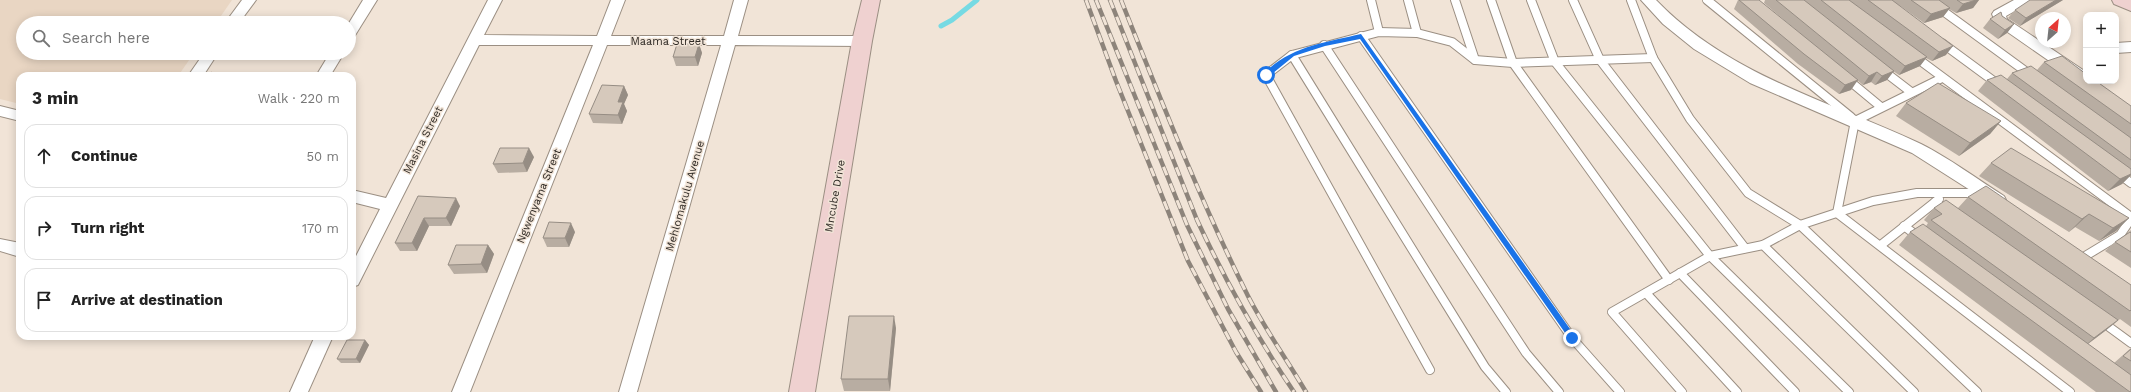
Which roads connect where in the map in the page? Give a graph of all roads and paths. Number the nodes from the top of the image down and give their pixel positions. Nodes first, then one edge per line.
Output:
1 (249, 0) edge
2 (370, 0) edge
3 (495, 0) edge
4 (618, 0) edge
5 (741, 0) edge
6 (871, 0) edge
7 (1371, 0) edge
8 (1408, 0) edge
9 (1455, 0) edge
10 (1491, 0) edge
11 (1531, 0) edge
12 (1573, 0) edge
13 (1631, 0) edge
14 (1648, 0) edge
15 (1707, 0) edge
16 (1928, 0) edge
17 (2024, 0) edge
18 (2121, 0) edge
19 (2131, 5) edge
20 (237, 16) edge
21 (356, 23) edge
22 (1379, 32) junction
23 (1417, 33) junction
24 (1361, 36) junction
25 (1934, 38) edge
26 (475, 40) junction
27 (601, 41) junction
28 (730, 41) junction
29 (862, 41) junction
30 (1324, 45) junction
31 (2131, 47) edge
32 (2119, 48) edge
33 (1906, 50) edge
34 (1292, 55) junction
35 (1653, 58) junction
36 (206, 60) edge
37 (333, 60) edge
38 (1475, 60) junction
39 (1600, 60) junction
40 (1555, 62) junction
41 (1513, 63) junction
42 (1874, 63) edge
43 (198, 72) edge
44 (325, 72) edge
45 (1840, 73) edge
46 (2083, 73) edge
47 (1942, 78) junction
48 (2042, 82) edge
49 (2094, 84) edge
50 (2004, 89) edge
51 (2100, 90) edge
52 (1911, 92) junction
53 (1881, 107) junction
54 (0, 111) edge
55 (16, 115) edge
56 (1855, 121) junction
57 (2112, 169) edge
58 (2131, 183) edge
59 (1947, 193) junction
60 (1992, 196) junction
61 (356, 197) edge
62 (1935, 202) junction
63 (390, 205) junction
64 (2011, 210) edge
65 (1836, 213) junction
66 (1954, 216) edge
67 (2131, 218) edge
68 (1800, 225) junction
69 (1904, 226) junction
70 (1763, 244) junction
71 (0, 245) edge
72 (1881, 245) junction
73 (1929, 245) edge
74 (1745, 248) junction
75 (16, 249) edge
76 (2069, 250) edge
77 (1710, 256) junction
78 (2088, 263) joint
79 (356, 272) edge
80 (1680, 273) junction
81 (1669, 280) junction
82 (1646, 293) junction
83 (2093, 315) edge
84 (322, 340) edge
85 (2131, 342) edge
86 (1430, 370) dead end
87 (299, 392) edge
88 (461, 392) edge
89 (628, 392) edge
90 (802, 392) edge
91 (1506, 392) edge
92 (1559, 392) edge
93 (1620, 392) edge
94 (1682, 392) edge
95 (1737, 392) edge
96 (1795, 392) edge
97 (1849, 392) edge
98 (1914, 392) edge
99 (1977, 392) edge
100 (2070, 392) edge

1 - 20 street
2 - 21 street
3 - 26 street, Masina Street
4 - 27 street, Ngwenyama Street
5 - 28 street, Mehlomakulu Avenue
6 - 29 street, Mncube Drive
7 - 22 lane
8 - 23 lane
9 - 38 lane
10 - 41 lane
11 - 40 lane
12 - 39 lane
13 - 35 lane
14 - 56 street
15 - 56 lane
16 - 48 lane
17 - 46 street
18 - 19 street
22 - 23 lane
22 - 24 lane
23 - 38 lane
24 - 30 lane
24 - 93 lane
25 - 50 lane
26 - 27 street, Maama Street
26 - 63 street, Masina Street
27 - 28 street, Maama Street
27 - 88 street, Ngwenyama Street
28 - 29 street, Maama Street
28 - 89 street, Mehlomakulu Avenue
29 - 90 street, Mncube Drive
30 - 34 lane
30 - 92 lane
31 - 32 street
33 - 47 lane
34 - 86 lane
34 - 91 lane
35 - 39 lane
35 - 68 lane
36 - 43 street
37 - 44 street
38 - 41 lane
39 - 40 lane
39 - 74 lane
40 - 41 lane
40 - 77 lane
41 - 81 lane
42 - 52 lane
45 - 53 lane
47 - 52 lane
47 - 67 lane
49 - 51 street
52 - 53 lane
53 - 56 lane
54 - 55 street
56 - 60 street
56 - 65 lane
57 - 58 lane
59 - 60 lane
59 - 62 lane
59 - 65 lane
60 - 64 street
61 - 63 street
62 - 66 lane
62 - 69 lane
63 - 79 street, Masina Street
65 - 68 lane
65 - 72 lane
67 - 78 lane
68 - 70 lane
68 - 99 lane
69 - 72 lane
69 - 73 lane
70 - 74 lane
70 - 98 lane
71 - 75 street
72 - 100 lane
74 - 77 lane
76 - 78 street
77 - 80 lane
77 - 97 lane
80 - 81 lane
80 - 96 lane
81 - 82 lane
82 - 94 lane
82 - 95 lane
83 - 85 lane
84 - 87 street

